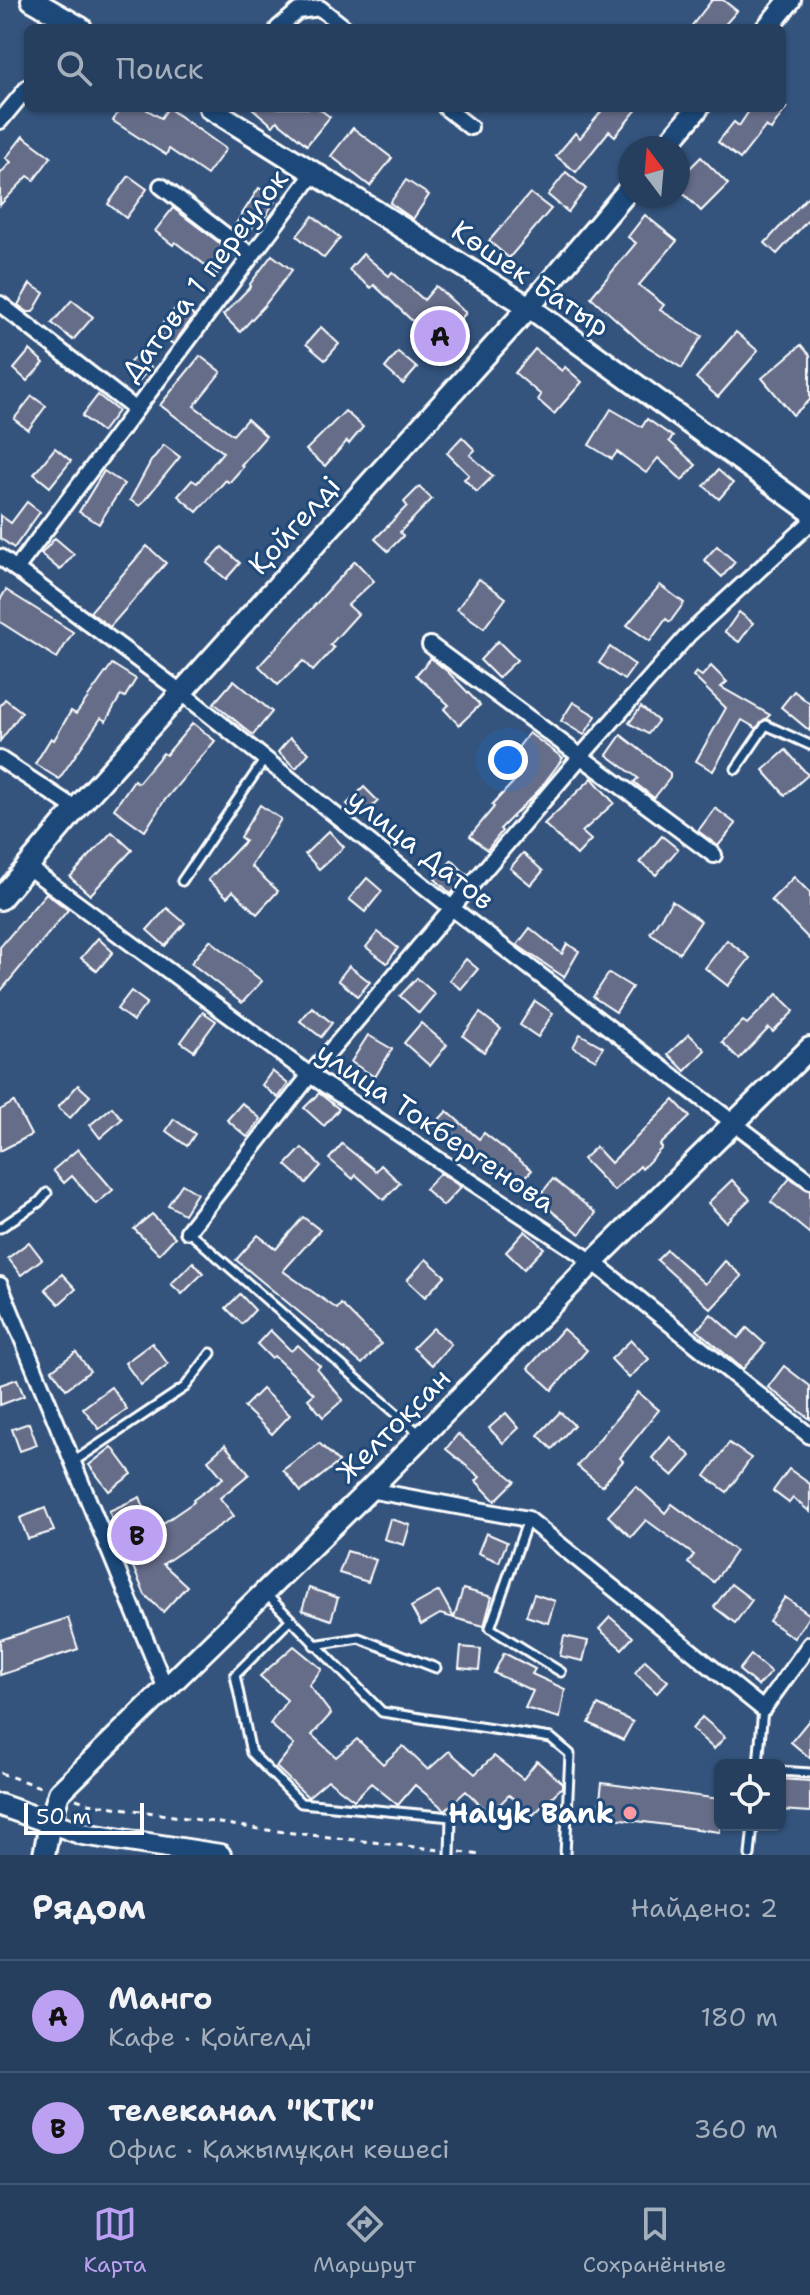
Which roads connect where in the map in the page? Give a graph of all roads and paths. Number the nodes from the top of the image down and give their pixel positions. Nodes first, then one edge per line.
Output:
1 (790, 0) edge
2 (46, 3) edge
3 (75, 24) edge
4 (283, 24) edge
5 (340, 24) edge
6 (770, 24) edge
7 (24, 92) edge
8 (216, 112) edge
9 (451, 112) edge
10 (695, 112) edge
11 (0, 121) edge
12 (470, 127) dead end
13 (674, 136) edge
14 (314, 173) junction
15 (161, 186) dead end
16 (618, 202) edge
17 (251, 255) junction
18 (0, 304) edge
19 (529, 307) junction
20 (135, 409) junction
21 (810, 511) edge
22 (810, 523) edge
23 (0, 557) edge
24 (16, 569) junction
25 (430, 645) dead end
26 (181, 692) junction
27 (810, 745) edge
28 (582, 755) junction
29 (0, 759) edge
30 (265, 759) junction
31 (736, 769) dead end
32 (76, 809) junction
33 (714, 855) dead end
34 (29, 868) junction
35 (182, 881) dead end
36 (0, 899) edge
37 (453, 909) junction
38 (810, 1048) edge
39 (310, 1075) junction
40 (735, 1122) junction
41 (810, 1181) edge
42 (47, 1193) dead end
43 (0, 1228) edge
44 (188, 1231) joint
45 (593, 1262) junction
46 (0, 1285) edge
47 (211, 1353) dead end
48 (422, 1436) junction
49 (810, 1436) edge
50 (73, 1462) junction
51 (369, 1490) junction
52 (528, 1519) junction
53 (264, 1593) junction
54 (290, 1620) junction
55 (810, 1644) edge
56 (314, 1645) junction
57 (436, 1668) dead end
58 (561, 1672) dead end
59 (166, 1689) junction
60 (763, 1709) junction
61 (759, 1759) edge
62 (786, 1771) edge
63 (810, 1773) edge
64 (88, 1803) dead end
65 (0, 1805) edge
66 (50, 1823) junction
67 (752, 1831) edge
68 (450, 1853) edge
69 (44, 1855) edge
70 (220, 1855) edge
71 (480, 1855) edge
72 (565, 1855) edge
73 (750, 1855) edge

1 - 6 street
2 - 3 street
4 - 5 street
7 - 11 street
8 - 14 street, Көшек Батыр
9 - 12 street
10 - 13 street
14 - 17 street, Датова 1 переулок
14 - 19 street, Көшек Батыр
15 - 17 street
16 - 19 street, Қойгелді
17 - 20 street, Датова 1 переулок
18 - 20 street, Датова 1 переулок
19 - 21 street, Көшек Батыр
19 - 26 street, Қойгелді
20 - 24 street, Датова 1 переулок
22 - 28 street
23 - 24 street, улица Датов
24 - 26 street, улица Датов
25 - 28 street
26 - 30 street, улица Датов
26 - 32 street, Қойгелді
27 - 31 lane
28 - 33 street
28 - 37 street
29 - 32 street
30 - 35 lane
30 - 37 street, улица Датов
32 - 34 street, Қойгелді
34 - 36 street, Қойгелді
34 - 39 street, улица Токбергенова
37 - 39 street
37 - 40 street, улица Датов
38 - 40 street, Желтоқсан
39 - 44 street
39 - 45 street, улица Токбергенова
40 - 41 street, улица Датов
40 - 45 street, Желтоқсан
42 - 43 lane
44 - 48 lane
45 - 48 street, Желтоқсан
45 - 49 street, улица Токбергенова
46 - 50 street
47 - 50 lane
48 - 51 street, Желтоқсан
50 - 59 street
51 - 52 street
51 - 53 street, Желтоқсан
52 - 58 lane
52 - 60 street
53 - 54 lane
53 - 59 street, Желтоқсан
54 - 56 lane
54 - 68 lane
55 - 60 street
56 - 57 lane
56 - 72 lane
59 - 66 street, Желтоқсан
60 - 61 lane
62 - 63 lane
64 - 68 path
65 - 66 street
66 - 69 street, Желтоқсан
66 - 70 street
67 - 73 lane
68 - 71 path

